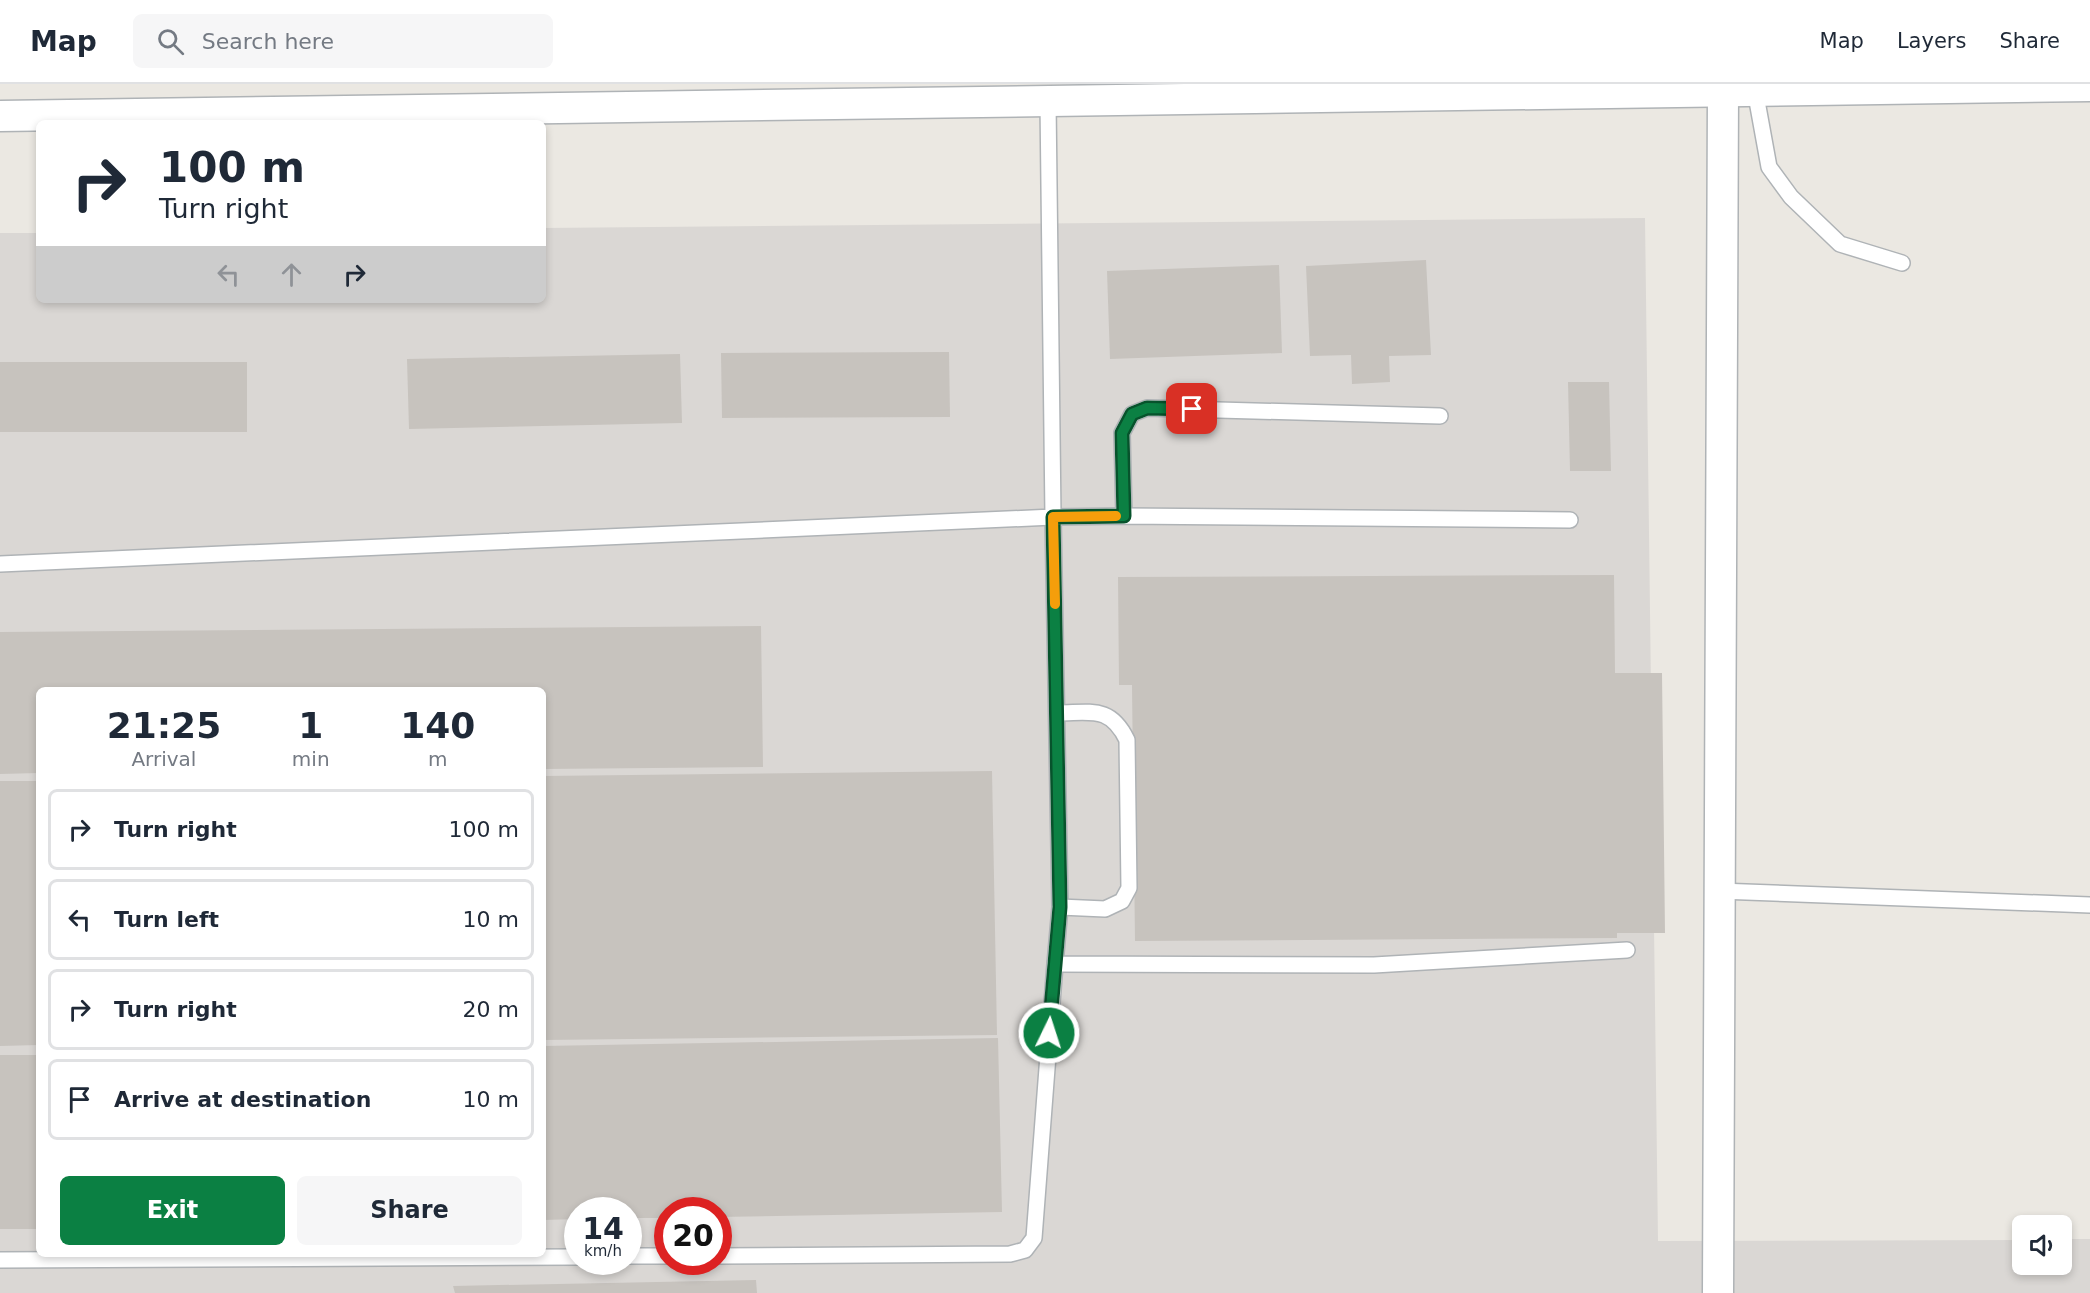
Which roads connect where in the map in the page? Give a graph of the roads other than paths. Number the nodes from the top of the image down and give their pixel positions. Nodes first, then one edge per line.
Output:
1 (2090, 86) edge
2 (1755, 90) junction
3 (1221, 92) edge
4 (1723, 92) junction
5 (504, 96) edge
6 (1048, 102) junction
7 (0, 116) edge
8 (1902, 263) dead end
9 (1440, 416) dead end
10 (1124, 516) junction
11 (1053, 517) junction
12 (1570, 520) dead end
13 (0, 564) edge
14 (1057, 713) junction
15 (1719, 891) junction
16 (2090, 905) edge
17 (1060, 907) junction
18 (1627, 950) dead end
19 (1054, 964) junction
20 (732, 1256) edge
21 (564, 1257) edge
22 (0, 1260) edge
23 (1718, 1293) edge

1 - 2 street
2 - 4 street
2 - 8 lane
3 - 4 street
3 - 6 street
4 - 15 street
5 - 6 street
5 - 7 street
6 - 11 lane
9 - 10 lane
10 - 11 lane
10 - 12 lane
11 - 13 lane
11 - 14 lane
14 - 17 lane
14 - 17 lane
15 - 16 lane
15 - 23 street
17 - 19 lane
18 - 19 lane
19 - 20 lane
21 - 22 lane

